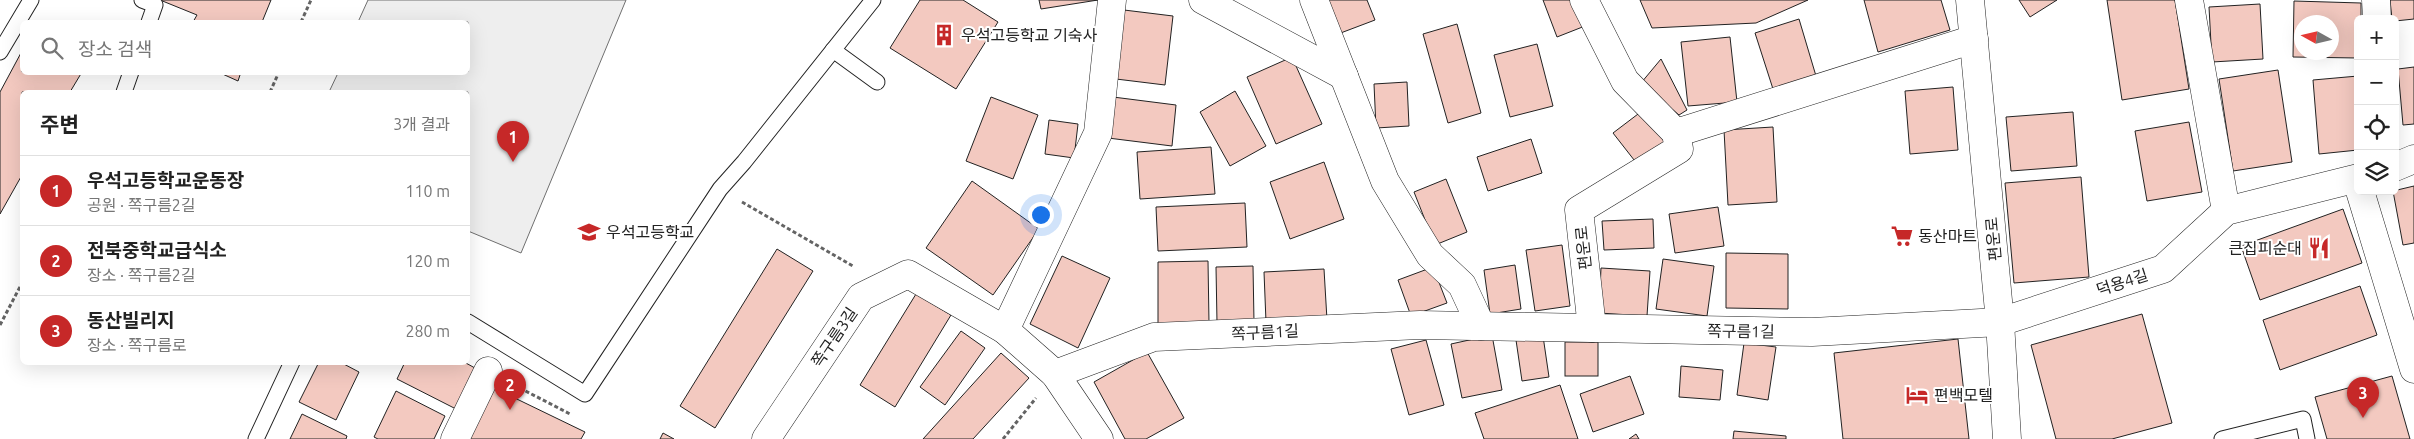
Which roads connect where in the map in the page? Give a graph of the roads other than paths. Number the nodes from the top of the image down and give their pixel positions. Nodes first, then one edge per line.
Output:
1 (31, 0) edge
2 (142, 0) edge
3 (873, 0) edge
4 (1112, 0) edge
5 (1203, 0) edge
6 (1314, 0) edge
7 (1584, 0) edge
8 (1970, 0) edge
9 (2189, 0) edge
10 (2376, 0) edge
11 (2377, 15) edge
12 (149, 20) edge
13 (1974, 40) junction
14 (833, 50) junction
15 (0, 52) edge
16 (130, 75) edge
17 (1344, 76) junction
18 (878, 82) dead end
19 (125, 90) edge
20 (1676, 133) junction
21 (2414, 159) edge
22 (2399, 165) edge
23 (2354, 184) edge
24 (2362, 195) edge
25 (2226, 211) junction
26 (2000, 322) junction
27 (470, 323) edge
28 (1481, 326) junction
29 (1592, 328) junction
30 (1005, 330) junction
31 (291, 365) edge
32 (2414, 369) edge
33 (488, 371) dead end
34 (1055, 374) junction
35 (256, 439) edge
36 (455, 439) edge
37 (766, 439) edge
38 (1099, 439) edge
39 (2007, 439) edge
40 (2222, 439) edge
41 (2307, 439) edge

1 - 15 lane
2 - 12 lane
3 - 14 lane
4 - 30 street
5 - 17 street
6 - 17 street
7 - 20 street
8 - 13 street, 편운로
9 - 25 street
10 - 11 street
13 - 20 street
13 - 26 street, 편운로
14 - 18 lane
14 - 27 lane
16 - 19 lane
17 - 28 street
20 - 29 street, 편운로
21 - 22 street
23 - 25 street, 덕용4길
24 - 32 street, 덕용4길
25 - 26 street, 덕용4길
26 - 29 street, 쪽구름1길
26 - 39 street, 편운로
28 - 29 street, 쪽구름1길
28 - 34 street, 쪽구름1길
30 - 34 street
30 - 37 street, 쪽구름3길
31 - 35 lane
33 - 36 street
34 - 38 street
40 - 41 lane

